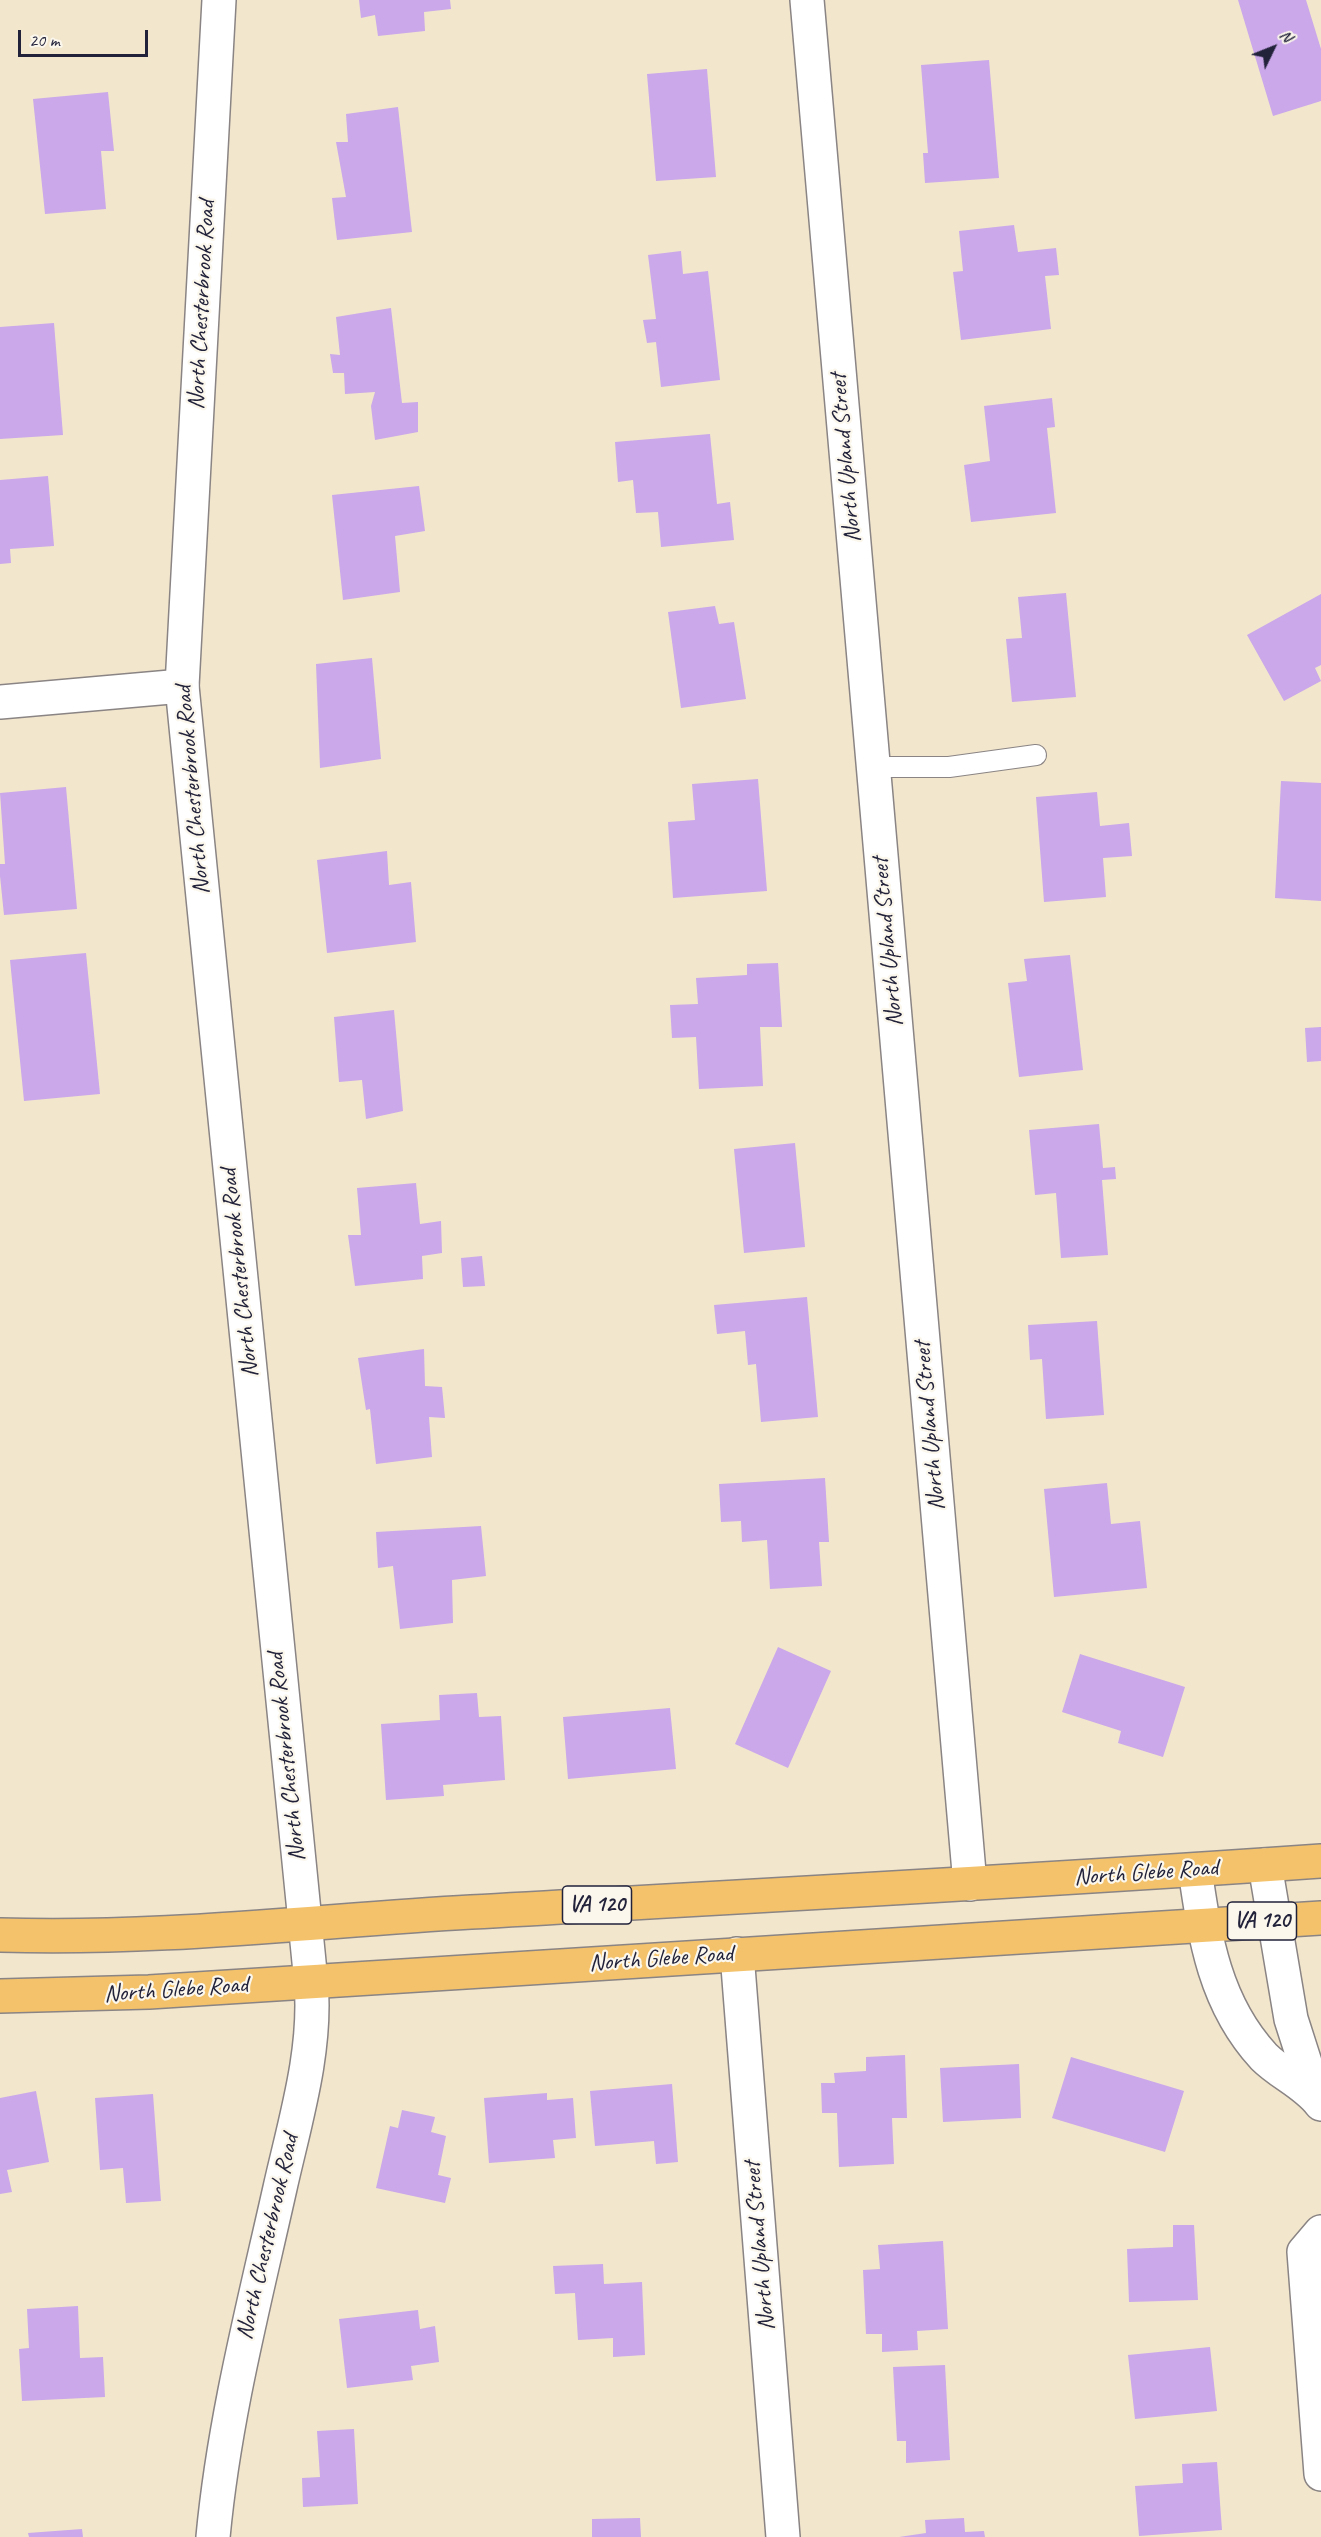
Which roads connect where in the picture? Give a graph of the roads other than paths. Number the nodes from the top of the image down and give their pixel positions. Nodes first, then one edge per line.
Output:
1 (219, 0) edge
2 (807, 0) edge
3 (182, 686) junction
4 (0, 702) edge
5 (1036, 755) dead end
6 (873, 767) junction
7 (1321, 1861) edge
8 (1265, 1865) junction
9 (1195, 1870) junction
10 (970, 1884) junction
11 (1321, 1918) edge
12 (1275, 1920) junction
13 (304, 1924) junction
14 (1203, 1926) junction
15 (0, 1935) edge
16 (737, 1954) junction
17 (311, 1982) junction
18 (0, 1996) edge
19 (1318, 2100) edge
20 (1321, 2232) edge
21 (1321, 2474) edge
22 (213, 2537) edge
23 (783, 2537) edge

1 - 3 street, North Chesterbrook Road
2 - 6 street, North Upland Street
3 - 4 street
3 - 13 street, North Chesterbrook Road
5 - 6 lane
6 - 10 street, North Upland Street
7 - 8 main road, North Glebe Road / VA 120
8 - 9 main road, North Glebe Road / VA 120
8 - 12 street
9 - 10 main road, North Glebe Road / VA 120
9 - 14 street
10 - 13 main road, North Glebe Road / VA 120
11 - 12 main road, North Glebe Road / VA 120
12 - 14 main road, North Glebe Road / VA 120
12 - 19 street
13 - 15 main road, North Glebe Road / VA 120
13 - 17 street, North Chesterbrook Road
14 - 16 main road, North Glebe Road / VA 120
14 - 19 street
16 - 17 main road, North Glebe Road / VA 120
16 - 23 street, North Upland Street
17 - 18 main road, North Glebe Road / VA 120
17 - 22 street, North Chesterbrook Road
20 - 21 street

